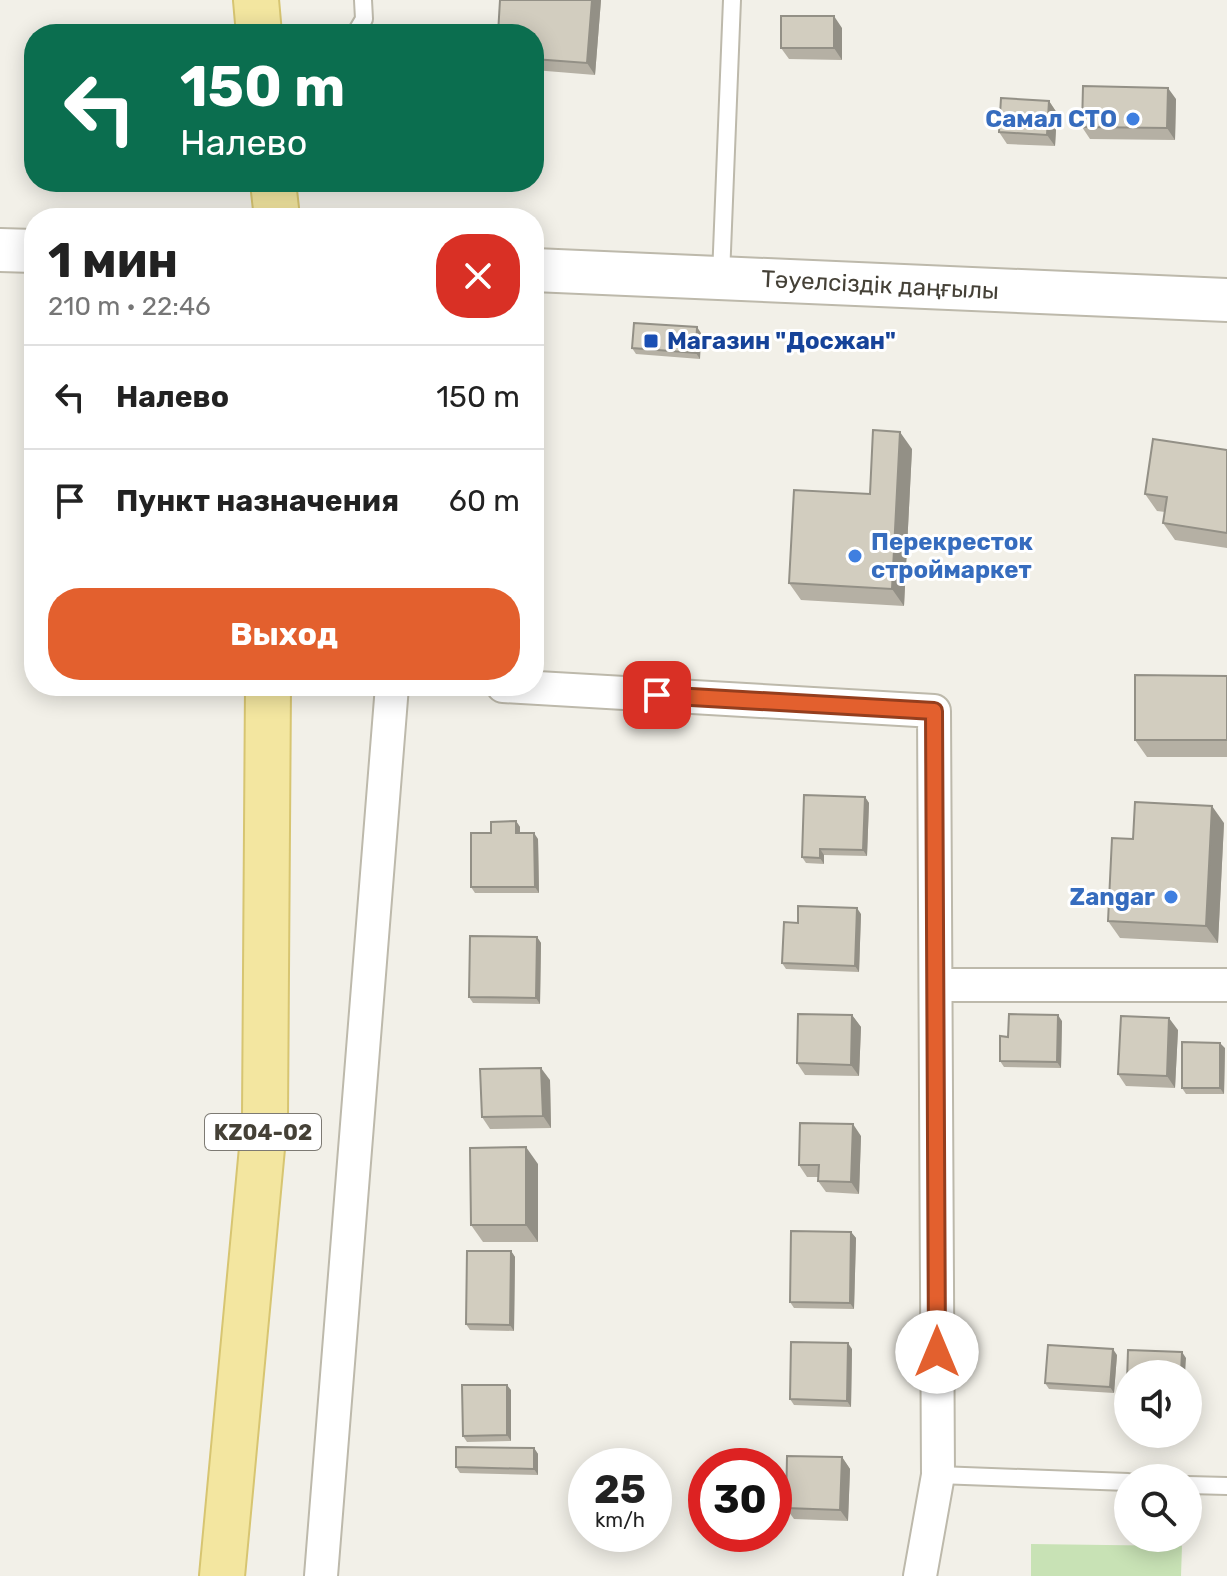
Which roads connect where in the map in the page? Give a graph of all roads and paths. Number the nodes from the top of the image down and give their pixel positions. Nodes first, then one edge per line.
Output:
1 (256, 0) edge
2 (363, 0) edge
3 (732, 0) edge
4 (258, 24) edge
5 (361, 24) edge
6 (0, 250) edge
7 (24, 251) edge
8 (544, 270) edge
9 (721, 278) junction
10 (1227, 300) edge
11 (544, 688) edge
12 (268, 696) edge
13 (391, 696) edge
14 (936, 985) junction
15 (1227, 985) edge
16 (938, 1475) junction
17 (1114, 1481) edge
18 (1202, 1485) edge
19 (1227, 1486) edge
20 (222, 1576) edge
21 (321, 1576) edge
22 (920, 1576) edge

1 - 4 main road
2 - 5 lane
3 - 9 lane
6 - 7 street
8 - 9 street, Тәуелсіздік даңғылы
9 - 10 street, Тәуелсіздік даңғылы
11 - 14 street
12 - 20 main road, KZ04-02
13 - 21 street
14 - 15 street
14 - 16 street
16 - 17 lane
16 - 22 street
18 - 19 lane

